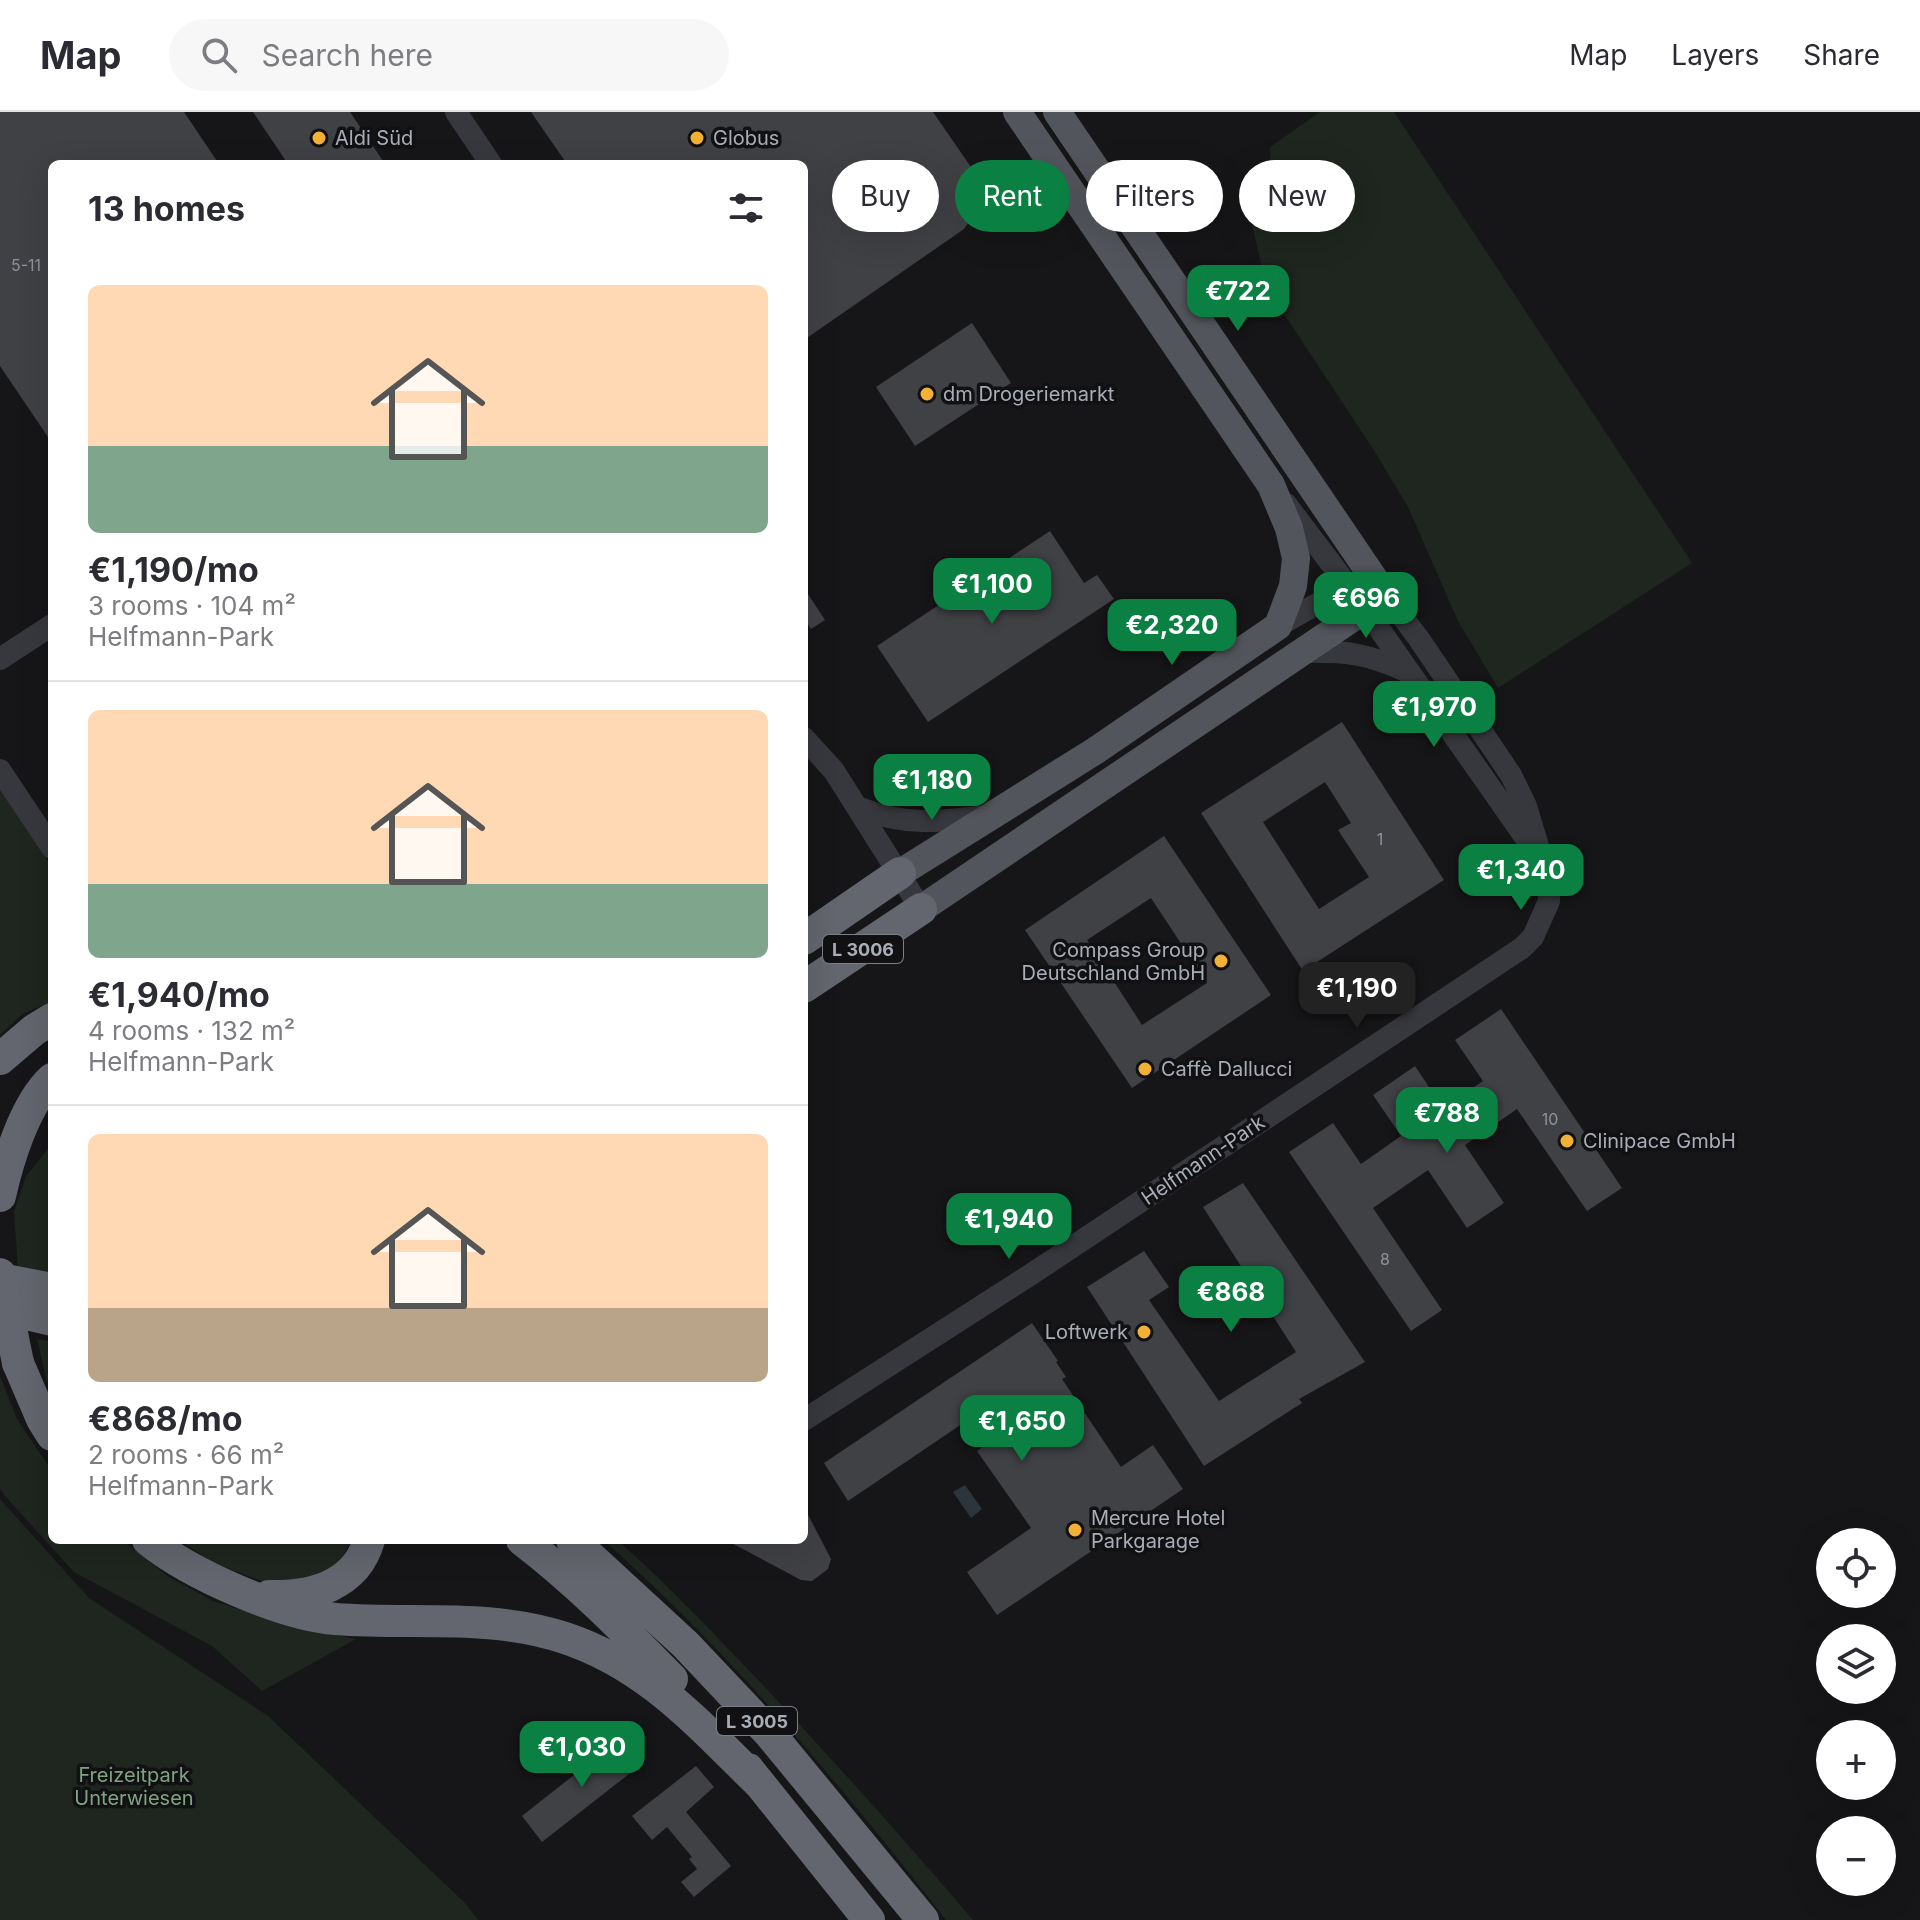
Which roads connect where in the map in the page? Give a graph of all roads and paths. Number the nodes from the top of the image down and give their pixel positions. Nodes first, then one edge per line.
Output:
1 (456, 112) edge
2 (1017, 112) edge
3 (1057, 112) edge
4 (488, 160) edge
5 (1271, 485) junction
6 (1364, 594) junction
7 (1278, 626) junction
8 (48, 628) edge
9 (1302, 652) junction
10 (0, 659) edge
11 (1408, 672) junction
12 (808, 742) edge
13 (0, 770) edge
14 (860, 808) junction
15 (992, 816) junction
16 (48, 842) edge
17 (1544, 864) junction
18 (900, 873) junction
19 (921, 909) junction
20 (808, 936) edge
21 (808, 984) edge
22 (48, 1021) edge
23 (0, 1059) edge
24 (48, 1084) edge
25 (48, 1112) edge
26 (14, 1150) junction
27 (0, 1196) edge
28 (0, 1276) edge
29 (48, 1288) edge
30 (0, 1308) edge
31 (48, 1319) edge
32 (808, 1417) edge
33 (48, 1429) edge
34 (154, 1544) edge
35 (367, 1544) edge
36 (527, 1544) edge
37 (576, 1544) edge
38 (253, 1595) junction
39 (761, 1785) junction
40 (869, 1920) edge
41 (923, 1920) edge

1 - 4 street
2 - 5 main road
3 - 6 main road
5 - 6 street
5 - 7 main road
6 - 7 street
6 - 9 main road, L 3006
6 - 11 street, Helfmann-Park
6 - 17 street, Helfmann-Park
7 - 15 main road, L 3006
8 - 10 street
9 - 11 street
9 - 19 main road, L 3006
11 - 17 street, Helfmann-Park
12 - 14 street
13 - 16 street
14 - 15 street
14 - 18 street
15 - 18 main road, L 3006
17 - 32 street, Helfmann-Park
18 - 19 street
18 - 20 highway, L 3006
19 - 21 highway, L 3006
22 - 23 highway
24 - 26 highway
25 - 26 highway
26 - 27 highway
28 - 29 highway
28 - 33 highway, bridge
30 - 31 highway
34 - 38 highway
35 - 38 highway
36 - 39 highway, L 3005
37 - 41 highway, L 3005
38 - 39 highway
39 - 40 highway, L 3005

